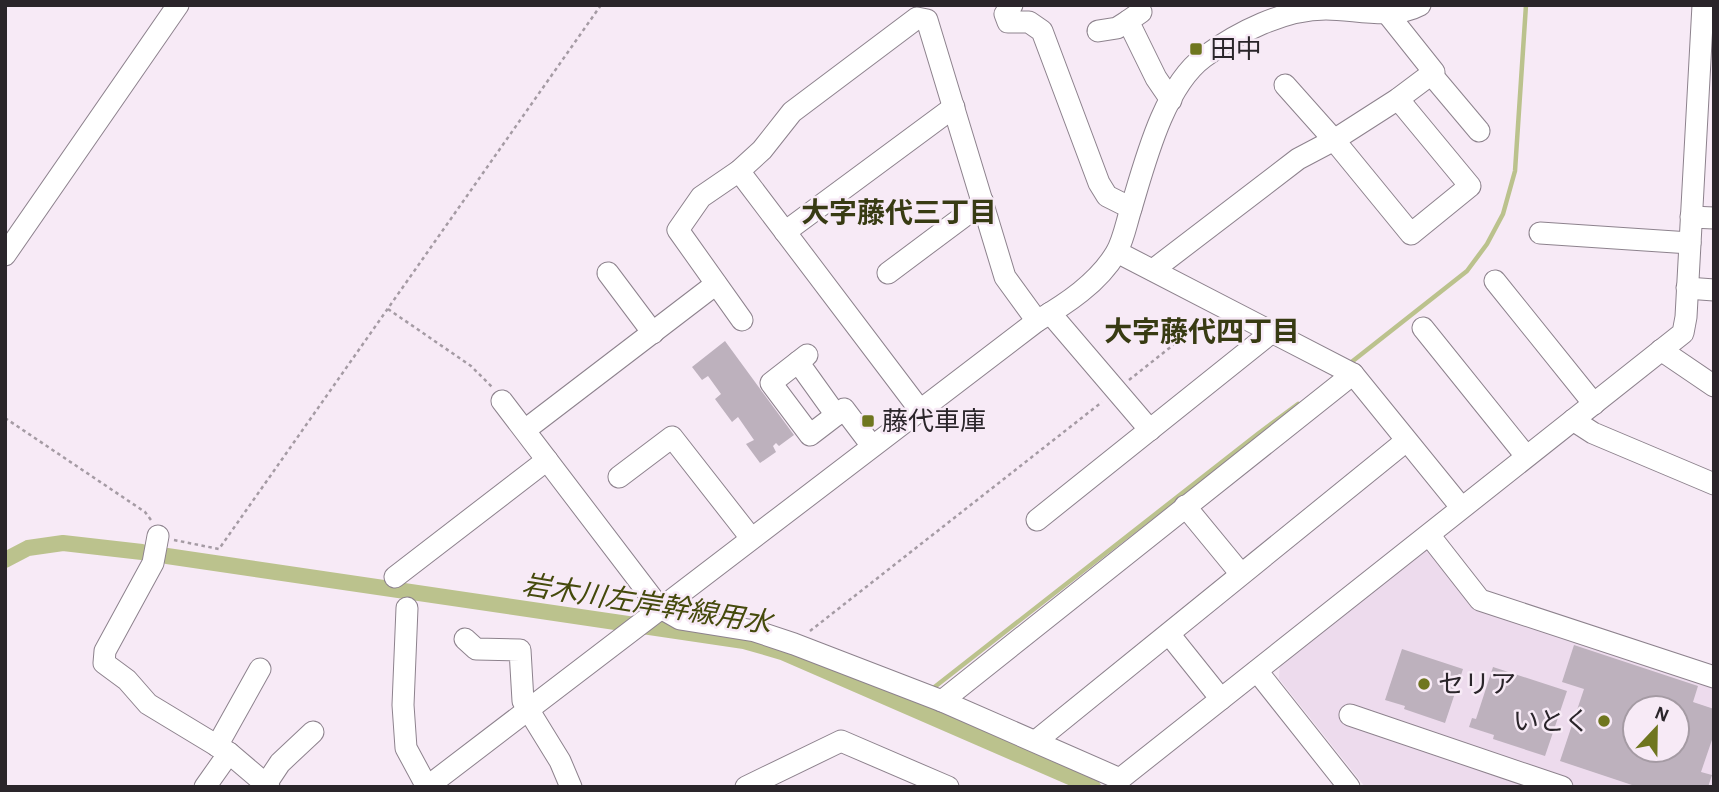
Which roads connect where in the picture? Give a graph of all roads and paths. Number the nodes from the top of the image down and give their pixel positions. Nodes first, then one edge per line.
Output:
1 (178, 5) edge
2 (601, 5) edge
3 (1012, 5) edge
4 (1420, 5) edge
5 (1277, 11) edge
6 (1387, 13) junction
7 (1706, 13) edge
8 (1098, 31) dead end
9 (1431, 74) junction
10 (1285, 85) dead end
11 (1398, 99) junction
12 (1171, 100) junction
13 (954, 107) junction
14 (1705, 108) edge
15 (1479, 131) dead end
16 (1334, 140) junction
17 (739, 171) junction
18 (983, 202) junction
19 (1131, 208) junction
20 (1691, 217) junction
21 (1714, 218) edge
22 (785, 232) junction
23 (1540, 233) dead end
24 (1690, 243) junction
25 (1117, 251) junction
26 (5, 255) edge
27 (1153, 270) junction
28 (888, 273) dead end
29 (618, 278) dead end
30 (1495, 281) dead end
31 (716, 285) junction
32 (1687, 288) junction
33 (1714, 290) edge
34 (1222, 306) junction
35 (388, 309) junction
36 (1043, 317) junction
37 (742, 320) dead end
38 (1423, 328) dead end
39 (1272, 332) junction
40 (653, 333) junction
41 (1661, 350) junction
42 (1345, 370) junction
43 (1712, 380) edge
44 (1116, 391) junction
45 (502, 401) joint
46 (1594, 404) junction
47 (920, 410) junction
48 (836, 415) junction
49 (5, 418) edge
50 (1573, 420) junction
51 (525, 430) junction
52 (1150, 430) junction
53 (1405, 441) junction
54 (872, 446) junction
55 (1527, 456) junction
56 (547, 460) junction
57 (620, 477) dead end
58 (1714, 484) edge
59 (1185, 506) junction
60 (1461, 507) junction
61 (1037, 520) dead end
62 (158, 536) junction
63 (751, 538) junction
64 (1433, 540) dead end
65 (1241, 574) junction
66 (396, 577) dead end
67 (407, 608) dead end
68 (643, 620) junction
69 (1169, 634) junction
70 (465, 639) dead end
71 (794, 644) junction
72 (260, 669) dead end
73 (1256, 671) junction
74 (1714, 677) edge
75 (1221, 699) junction
76 (942, 701) junction
77 (528, 709) junction
78 (1350, 715) dead end
79 (313, 732) dead end
80 (1036, 741) junction
81 (223, 750) junction
82 (903, 778) edge
83 (757, 784) edge
84 (268, 785) edge
85 (205, 787) edge
86 (427, 787) edge
87 (571, 787) edge
88 (948, 787) edge
89 (1349, 787) edge
90 (1562, 787) edge

1 - 26 street
2 - 35 path
3 - 19 street
4 - 6 street
5 - 6 street
5 - 12 street
6 - 9 street
7 - 14 street
8 - 12 street
9 - 11 street
9 - 15 street
10 - 16 street
11 - 16 street
11 - 16 street
12 - 19 street
13 - 17 street
13 - 18 street
13 - 22 street
14 - 20 street
16 - 27 street
17 - 22 street
17 - 31 street
18 - 28 street
18 - 36 street
19 - 25 street
20 - 21 street
20 - 24 street
22 - 47 street
23 - 24 street
24 - 32 street
25 - 27 street
25 - 36 street
27 - 34 street
29 - 40 street
30 - 46 street
31 - 37 street
31 - 40 street
32 - 33 street
32 - 41 street
34 - 39 street
34 - 44 path
35 - 45 path
35 - 62 path
36 - 44 street
36 - 47 street
38 - 55 street
39 - 42 street
39 - 52 street
40 - 51 street
41 - 43 street
41 - 46 street
42 - 53 street
42 - 59 street
44 - 52 street
44 - 71 path
45 - 51 street
46 - 50 street
47 - 54 street
48 - 48 street
48 - 54 street
49 - 62 path
50 - 55 street
50 - 58 street
51 - 56 street
52 - 61 street
53 - 60 street
53 - 65 street
54 - 63 street
55 - 60 street
56 - 66 street
56 - 68 street
57 - 63 street
59 - 65 street
59 - 76 street
60 - 73 street
62 - 81 street
63 - 68 street
64 - 74 street
65 - 69 street
67 - 86 street
68 - 71 street
68 - 77 street
69 - 75 street
69 - 80 street
70 - 77 street
71 - 76 street
72 - 81 street
73 - 75 street
73 - 89 street
75 - 80 street
76 - 80 street
77 - 86 street
77 - 87 street
78 - 90 street
79 - 84 street
81 - 84 street
81 - 85 street
82 - 83 street
82 - 88 street

